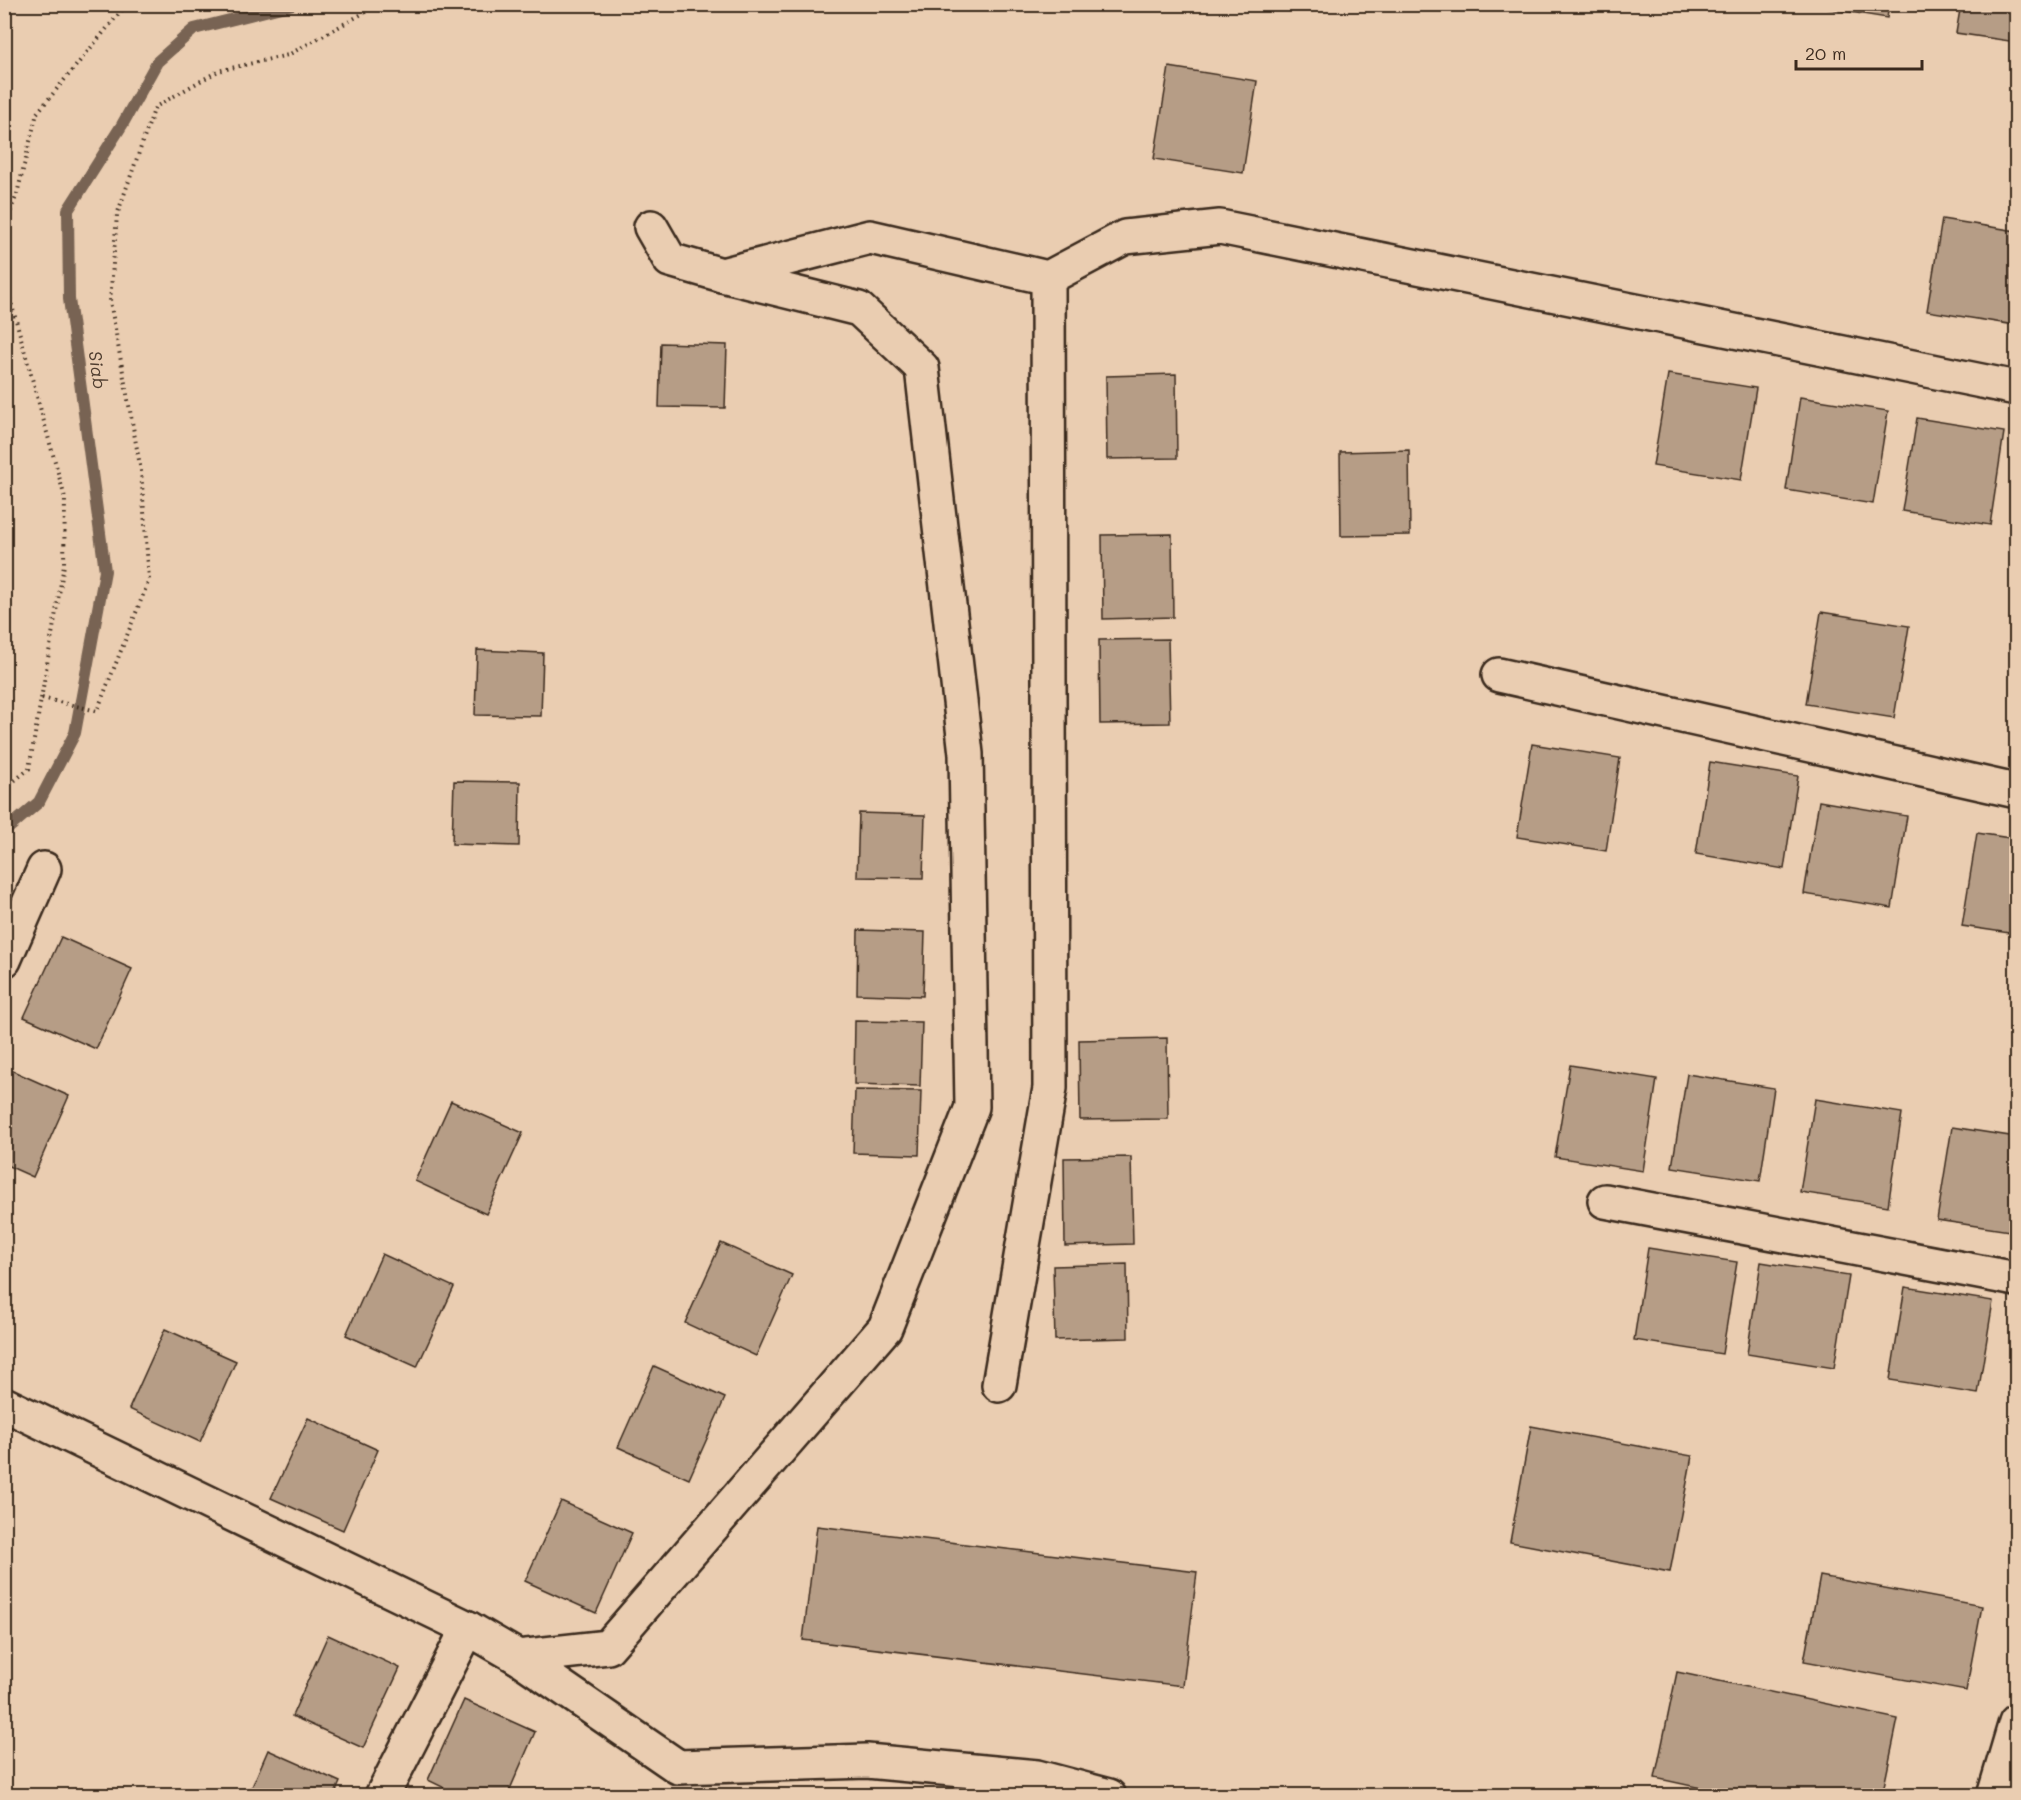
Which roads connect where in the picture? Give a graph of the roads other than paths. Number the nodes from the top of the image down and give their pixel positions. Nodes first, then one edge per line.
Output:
1 (651, 228) dead end
2 (722, 275) junction
3 (1048, 278) junction
4 (2016, 388) edge
5 (1499, 675) dead end
6 (2016, 791) edge
7 (44, 869) dead end
8 (4, 960) edge
9 (1605, 1201) dead end
10 (2016, 1280) edge
11 (999, 1385) dead end
12 (4, 1404) edge
13 (468, 1628) junction
14 (518, 1658) junction
15 (2016, 1722) edge
16 (978, 1783) edge
17 (382, 1796) edge
18 (1109, 1796) edge
19 (1994, 1796) edge

1 - 2 street
2 - 3 street
2 - 14 street
3 - 4 street
3 - 11 street
5 - 6 street
7 - 8 street
9 - 10 street
12 - 13 street
13 - 14 street
13 - 17 street
14 - 16 street
15 - 19 street
16 - 18 street

